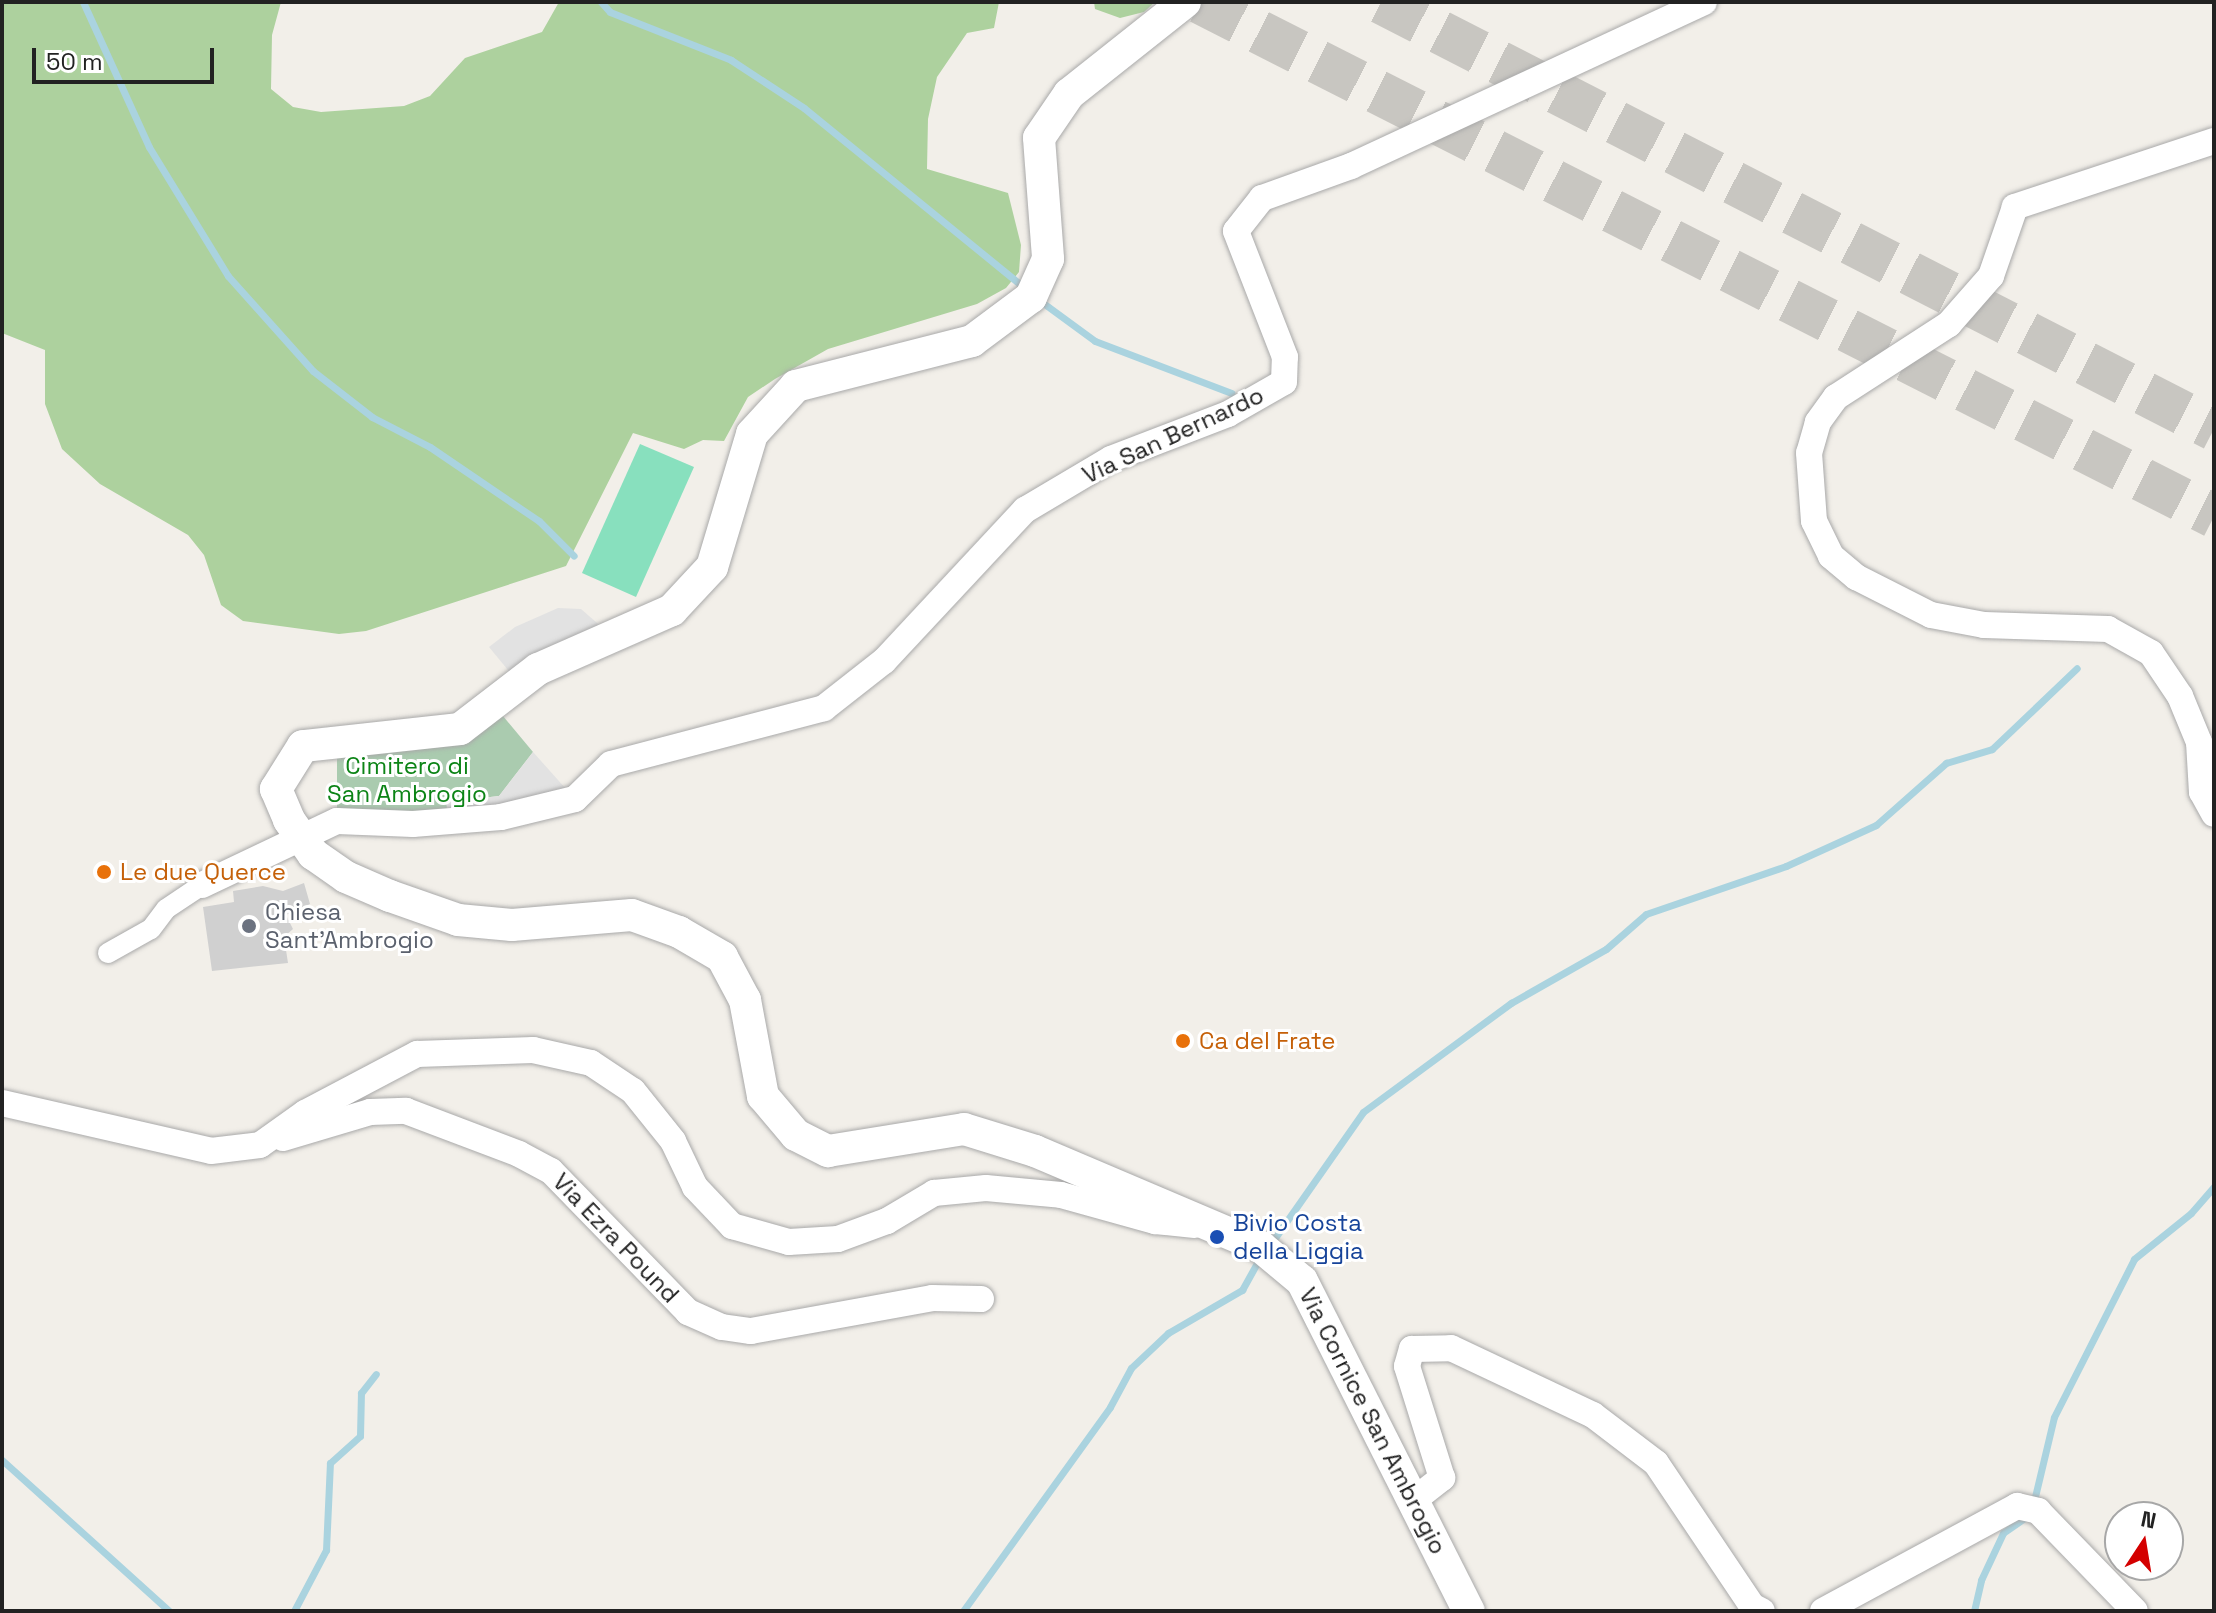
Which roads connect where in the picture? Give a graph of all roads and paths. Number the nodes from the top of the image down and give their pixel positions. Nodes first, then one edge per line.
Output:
1 (1185, 2) edge
2 (1704, 2) edge
3 (2214, 141) edge
4 (2214, 814) edge
5 (300, 836) junction
6 (202, 885) joint
7 (108, 953) dead end
8 (2, 1103) edge
9 (260, 1145) junction
10 (1214, 1227) junction
11 (981, 1299) dead end
12 (1414, 1500) junction
13 (1469, 1611) edge
14 (1762, 1611) edge
15 (1823, 1611) edge
16 (2135, 1611) edge

1 - 5 street, Via Cornice San Ambrogio
2 - 5 street, Via San Bernardo
3 - 4 street
5 - 6 street
5 - 10 street, Via Cornice San Ambrogio
6 - 7 street
8 - 9 street, Via Cornice San Ambrogio
9 - 10 street, Via Cornice San Ambrogio
9 - 11 street, Via Ezra Pound
10 - 12 street, Via Cornice San Ambrogio
12 - 13 street, Via Cornice San Ambrogio
12 - 14 street
15 - 16 street

